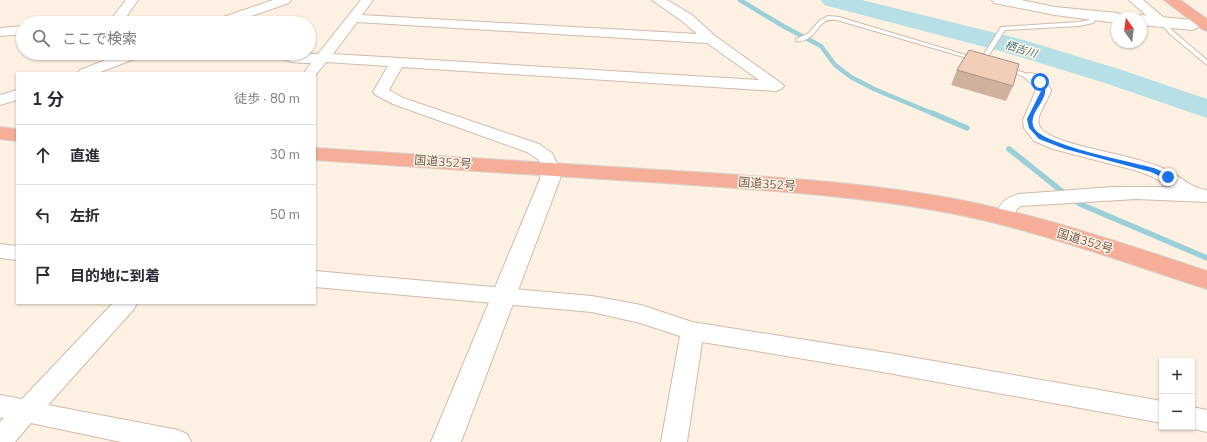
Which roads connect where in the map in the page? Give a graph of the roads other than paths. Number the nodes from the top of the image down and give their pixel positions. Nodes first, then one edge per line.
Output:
1 (132, 0) edge
2 (285, 0) edge
3 (367, 0) edge
4 (658, 0) edge
5 (999, 0) edge
6 (1135, 0) edge
7 (1171, 0) edge
8 (1190, 0) edge
9 (1207, 11) edge
10 (120, 16) edge
11 (240, 16) edge
12 (1095, 16) junction
13 (1111, 17) edge
14 (352, 18) junction
15 (1147, 21) edge
16 (1162, 22) junction
17 (1192, 25) dead end
18 (1207, 26) edge
19 (16, 31) edge
20 (0, 32) edge
21 (710, 39) junction
22 (798, 40) dead end
23 (316, 58) edge
24 (322, 58) junction
25 (119, 60) edge
26 (1207, 62) edge
27 (397, 63) junction
28 (989, 63) junction
29 (88, 72) edge
30 (312, 72) edge
31 (1031, 77) joint
32 (16, 95) edge
33 (0, 100) edge
34 (0, 133) edge
35 (16, 134) edge
36 (316, 154) edge
37 (551, 169) junction
38 (1200, 195) edge
39 (1005, 218) junction
40 (0, 251) edge
41 (16, 253) edge
42 (316, 279) edge
43 (1207, 280) edge
44 (503, 296) junction
45 (125, 304) edge
46 (692, 331) junction
47 (0, 406) edge
48 (26, 410) junction
49 (1159, 411) edge
50 (1195, 419) edge
51 (1207, 421) edge
52 (0, 440) edge
53 (178, 442) edge
54 (446, 442) edge
55 (674, 442) edge

1 - 10 street
2 - 11 street
3 - 14 street
4 - 21 street
5 - 12 street
6 - 16 street
7 - 18 highway
8 - 9 highway
12 - 13 street
12 - 28 lane
14 - 21 street
14 - 24 street
15 - 16 street
16 - 17 street
16 - 26 lane
19 - 20 street
21 - 27 street
22 - 28 lane
23 - 24 street
24 - 27 street
24 - 30 street
25 - 29 street
27 - 37 street
28 - 31 lane
31 - 38 street
32 - 33 street
34 - 35 highway
36 - 37 highway, 国道352号
37 - 39 highway, 国道352号
37 - 44 street
38 - 39 street
39 - 43 highway, 国道352号
40 - 41 street
42 - 44 street
44 - 46 street
44 - 54 street
45 - 48 street
46 - 49 street
46 - 55 street
47 - 48 street
48 - 52 street
48 - 53 street
50 - 51 street

